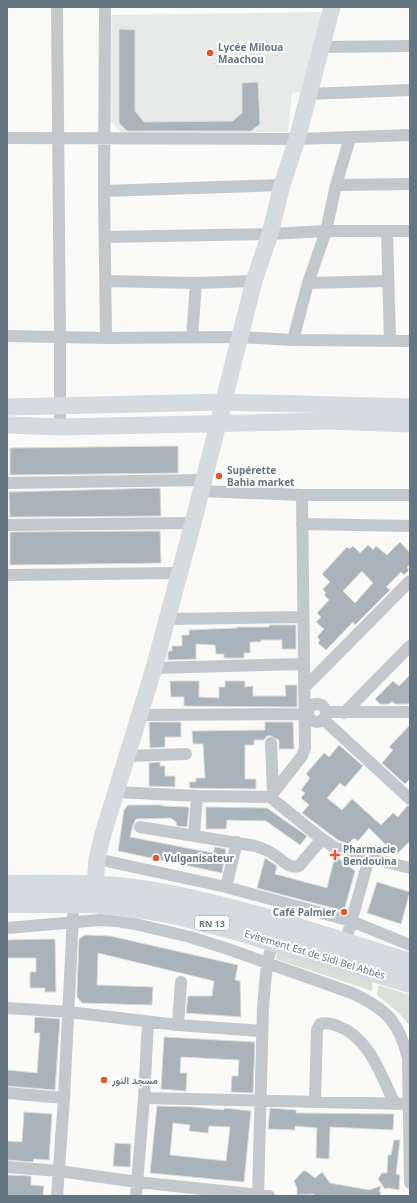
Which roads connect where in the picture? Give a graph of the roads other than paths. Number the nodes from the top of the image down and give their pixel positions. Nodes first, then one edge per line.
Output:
1 (57, 7) edge
2 (105, 7) edge
3 (332, 7) edge
4 (410, 46) edge
5 (322, 47) junction
6 (410, 90) edge
7 (309, 94) junction
8 (410, 135) edge
9 (58, 137) junction
10 (7, 138) edge
11 (105, 138) junction
12 (350, 138) junction
13 (297, 139) junction
14 (410, 184) edge
15 (282, 185) junction
16 (336, 185) junction
17 (104, 191) junction
18 (326, 231) junction
19 (387, 231) junction
20 (410, 231) edge
21 (270, 234) junction
22 (105, 237) junction
23 (105, 281) junction
24 (254, 281) junction
25 (388, 281) junction
26 (196, 283) junction
27 (308, 283) junction
28 (7, 336) edge
29 (60, 337) junction
30 (192, 337) junction
31 (106, 338) junction
32 (239, 338) junction
33 (293, 340) junction
34 (390, 340) junction
35 (410, 341) edge
36 (223, 402) junction
37 (7, 406) edge
38 (61, 406) junction
39 (410, 407) edge
40 (219, 422) junction
41 (410, 424) edge
42 (7, 425) edge
43 (60, 427) junction
44 (7, 482) edge
45 (202, 485) junction
46 (302, 495) junction
47 (410, 495) edge
48 (193, 523) junction
49 (302, 524) junction
50 (7, 526) edge
51 (410, 526) edge
52 (179, 573) junction
53 (7, 575) edge
54 (410, 582) edge
55 (303, 617) junction
56 (166, 619) junction
57 (410, 646) edge
58 (304, 664) junction
59 (154, 668) junction
60 (304, 688) junction
61 (410, 712) edge
62 (344, 713) junction
63 (306, 714) junction
64 (139, 715) junction
65 (325, 716) junction
66 (271, 743) dead end
67 (186, 754) dead end
68 (127, 756) junction
69 (116, 792) junction
70 (271, 795) junction
71 (197, 796) junction
72 (410, 799) edge
73 (140, 827) dead end
74 (194, 835) junction
75 (322, 839) junction
76 (237, 842) junction
77 (369, 858) junction
78 (96, 859) junction
79 (410, 868) edge
80 (7, 886) edge
81 (95, 886) junction
82 (226, 887) junction
83 (7, 902) edge
84 (74, 912) junction
85 (351, 922) junction
86 (7, 928) edge
87 (273, 942) junction
88 (345, 944) junction
89 (410, 945) edge
90 (267, 963) junction
91 (410, 964) edge
92 (181, 982) dead end
93 (410, 982) edge
94 (7, 1008) edge
95 (69, 1012) junction
96 (148, 1022) junction
97 (178, 1025) junction
98 (261, 1031) junction
99 (7, 1093) edge
100 (64, 1098) junction
101 (144, 1098) junction
102 (260, 1101) junction
103 (315, 1102) junction
104 (395, 1104) junction
105 (409, 1104) junction
106 (7, 1167) edge
107 (59, 1171) junction
108 (137, 1182) junction
109 (410, 1182) edge
110 (57, 1196) edge
111 (136, 1196) edge
112 (262, 1196) edge

1 - 9 street
2 - 11 street
3 - 5 street
4 - 5 street
5 - 7 street
6 - 7 street
7 - 13 street
8 - 12 street
9 - 10 street
9 - 11 street
9 - 29 street
11 - 13 street
11 - 17 street
12 - 13 street
12 - 16 street
13 - 15 street
14 - 16 street
15 - 17 street
15 - 21 street
16 - 18 street
17 - 22 street
18 - 19 street
18 - 21 street
18 - 27 street
19 - 20 street
19 - 25 street
21 - 22 street
21 - 24 street
22 - 23 street
23 - 26 street
23 - 31 street
24 - 26 street
24 - 32 street
25 - 27 street
25 - 34 street
26 - 30 street
27 - 33 street
28 - 29 street
29 - 31 street
29 - 38 street
30 - 31 street
30 - 32 street
32 - 33 street
32 - 36 street
33 - 34 street
34 - 35 street
36 - 38 street
36 - 39 street
36 - 40 street
37 - 38 street
38 - 43 street
40 - 41 street
40 - 43 street
40 - 45 street
42 - 43 street
44 - 45 street
45 - 46 street
45 - 48 street
46 - 47 street
46 - 49 street
48 - 50 street
48 - 52 street
49 - 51 street
49 - 55 street
52 - 53 street
52 - 56 street
54 - 60 street
55 - 56 street
55 - 58 street
56 - 59 street
57 - 62 street
58 - 59 street
58 - 60 street
59 - 64 street
60 - 63 street
61 - 62 street
62 - 65 street
63 - 64 street
63 - 65 street
63 - 70 street
64 - 68 street
65 - 72 street
66 - 70 street
67 - 68 street
68 - 69 street
69 - 71 street
69 - 78 street
70 - 71 street
70 - 75 street
71 - 74 street
73 - 74 street
74 - 76 street
75 - 76 street
75 - 77 street
76 - 82 street
77 - 79 street
77 - 85 street
78 - 81 street
78 - 82 street
80 - 81 highway, Evitement Est de Sidi Bel Abbès / RN 13
81 - 88 highway, Evitement Est de Sidi Bel Abbès / RN 13
82 - 85 street
83 - 84 highway, Evitement Est de Sidi Bel Abbès / RN 13
84 - 86 street
84 - 87 highway, Evitement Est de Sidi Bel Abbès / RN 13
84 - 90 street
84 - 95 street
85 - 88 street
85 - 89 street
87 - 90 street
87 - 93 highway, Evitement Est de Sidi Bel Abbès / RN 13
88 - 91 highway, Evitement Est de Sidi Bel Abbès / RN 13
90 - 98 street
90 - 105 street
92 - 97 street
94 - 95 street
95 - 96 street
95 - 100 street
96 - 97 street
96 - 101 street
97 - 98 street
98 - 102 street
99 - 100 street
100 - 107 street
101 - 102 street
101 - 108 street
102 - 103 street
102 - 112 street
103 - 104 street
103 - 104 street
104 - 105 street
105 - 109 street
106 - 107 street
107 - 108 street
107 - 110 street
108 - 111 street
108 - 112 street

